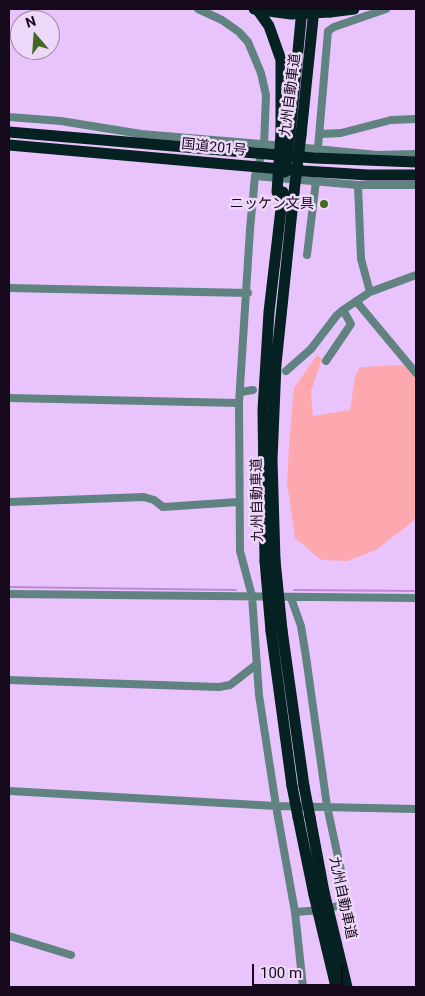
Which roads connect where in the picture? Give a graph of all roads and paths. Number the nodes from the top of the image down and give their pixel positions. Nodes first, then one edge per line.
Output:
1 (198, 9) edge
2 (255, 9) edge
3 (302, 9) edge
4 (316, 9) edge
5 (354, 9) edge
6 (386, 9) edge
7 (9, 116) edge
8 (416, 119) edge
9 (9, 132) edge
10 (291, 134) junction
11 (321, 134) junction
12 (11, 146) edge
13 (318, 148) junction
14 (262, 149) junction
15 (416, 154) edge
16 (416, 162) edge
17 (257, 172) junction
18 (416, 175) edge
19 (316, 181) junction
20 (358, 185) junction
21 (416, 185) edge
22 (285, 192) junction
23 (308, 256) dead end
24 (416, 275) edge
25 (9, 288) edge
26 (370, 292) junction
27 (248, 293) junction
28 (356, 301) junction
29 (343, 310) junction
30 (326, 362) dead end
31 (286, 371) dead end
32 (416, 373) edge
33 (253, 390) dead end
34 (241, 392) junction
35 (9, 398) edge
36 (240, 403) junction
37 (9, 502) edge
38 (238, 502) junction
39 (270, 560) junction
40 (9, 594) edge
41 (252, 596) junction
42 (291, 598) junction
43 (416, 598) edge
44 (277, 630) junction
45 (257, 664) junction
46 (9, 680) edge
47 (9, 791) edge
48 (276, 806) junction
49 (327, 806) junction
50 (416, 809) edge
51 (304, 817) junction
52 (319, 894) junction
53 (296, 912) junction
54 (9, 936) edge
55 (71, 955) dead end
56 (303, 987) edge
57 (336, 987) edge
58 (347, 987) edge

1 - 14 street
2 - 5 highway, bridge
2 - 10 highway
3 - 10 highway, 九州自動車道
4 - 10 highway, 九州自動車道
6 - 11 street
7 - 14 street
8 - 11 street
9 - 14 highway, 国道201号
10 - 22 highway, 九州自動車道, bridge
10 - 22 highway, bridge
11 - 13 street
12 - 17 highway, 国道201号
13 - 14 street
13 - 15 street
14 - 16 highway, 国道201号
14 - 17 street
17 - 18 highway, 国道201号
17 - 19 street
17 - 27 street
19 - 20 street
19 - 23 street
20 - 21 street
20 - 26 street
22 - 39 highway, 九州自動車道
22 - 39 highway, 九州自動車道
24 - 26 street
25 - 27 street
26 - 28 street
27 - 34 street
28 - 29 street
28 - 32 street
29 - 30 street
29 - 31 street
33 - 34 street
34 - 36 street
35 - 36 street
36 - 38 street
37 - 38 street
38 - 41 street
39 - 44 highway, 九州自動車道, bridge
40 - 41 street
41 - 42 street
41 - 45 street
42 - 43 street
42 - 49 street
44 - 51 highway, 九州自動車道, bridge
44 - 51 highway, 九州自動車道, bridge
45 - 46 street
45 - 48 street
47 - 48 street
48 - 49 street
48 - 53 street
49 - 50 street
49 - 53 street
51 - 52 highway, 九州自動車道
52 - 57 highway, 九州自動車道, bridge
52 - 58 highway, 九州自動車道, bridge
53 - 56 street
54 - 55 street

